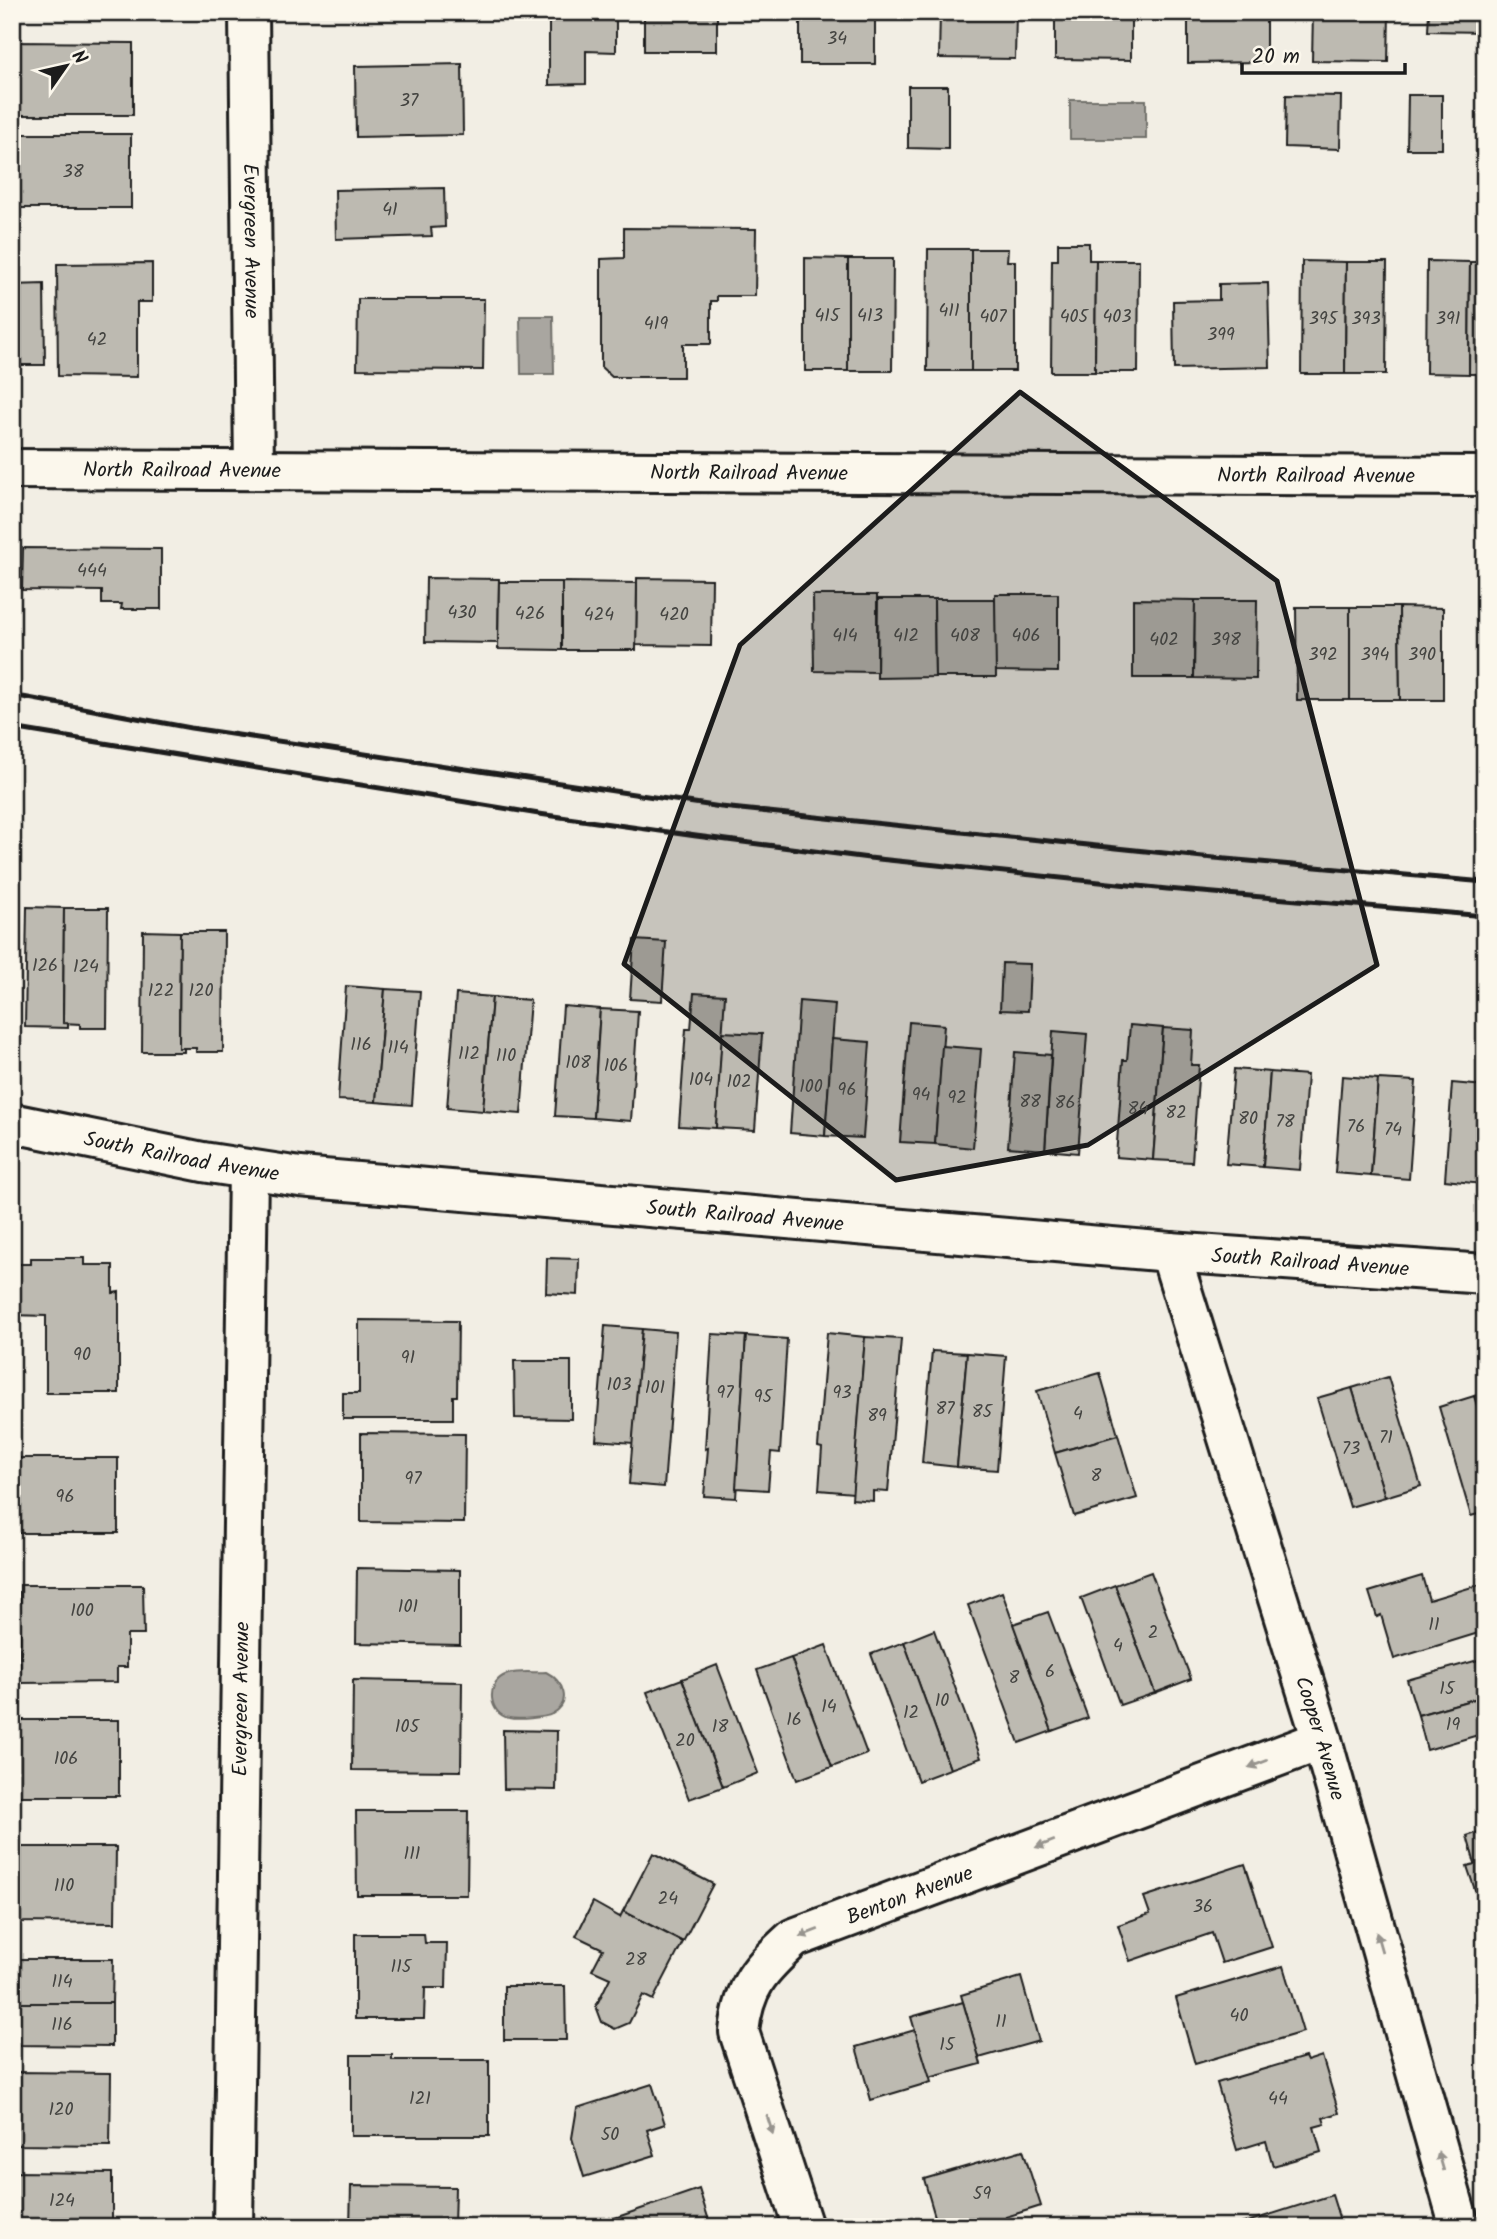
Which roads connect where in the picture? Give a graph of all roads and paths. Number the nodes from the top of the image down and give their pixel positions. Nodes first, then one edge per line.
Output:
1 (249, 12) edge
2 (12, 469) edge
3 (254, 470) junction
4 (1485, 476) edge
5 (12, 1123) edge
6 (248, 1170) junction
7 (1170, 1252) junction
8 (1485, 1274) edge
9 (1322, 1740) junction
10 (233, 2227) edge
11 (803, 2227) edge
12 (1460, 2227) edge

1 - 3 street, Evergreen Avenue
2 - 3 street, North Railroad Avenue
3 - 4 street, North Railroad Avenue
5 - 6 street, South Railroad Avenue
6 - 7 street, South Railroad Avenue
6 - 10 street, Evergreen Avenue
7 - 8 street, South Railroad Avenue
7 - 9 street, Cooper Avenue
9 -> 11 street, Benton Avenue
12 -> 9 street, Cooper Avenue

